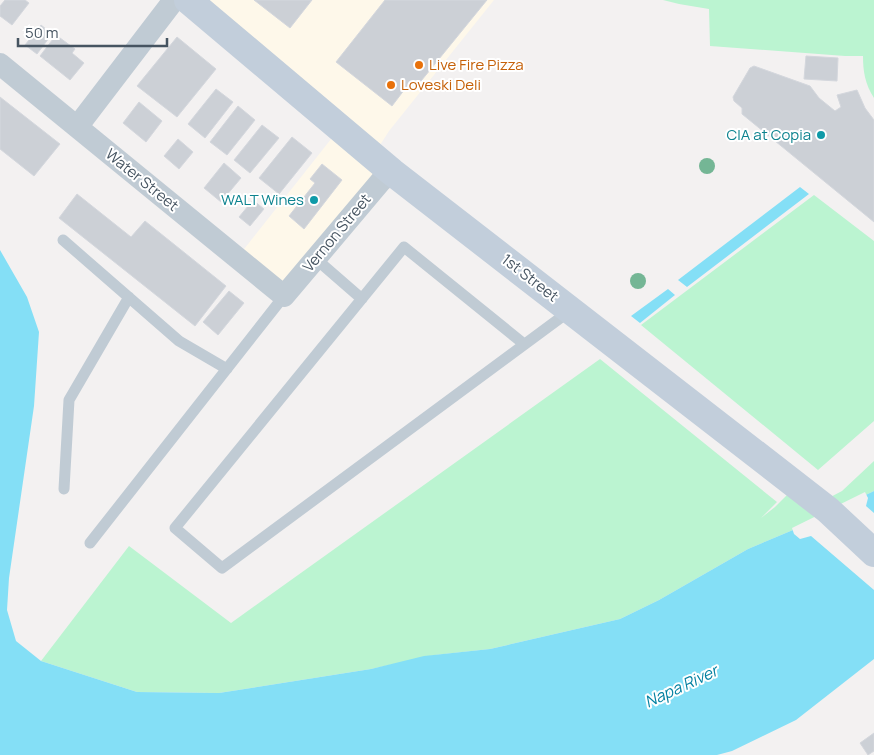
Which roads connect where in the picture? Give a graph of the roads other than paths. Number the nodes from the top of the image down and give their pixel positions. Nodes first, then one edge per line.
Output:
1 (174, 0) edge
2 (188, 0) edge
3 (0, 64) edge
4 (77, 127) junction
5 (392, 172) junction
6 (63, 240) dead end
7 (316, 259) junction
8 (284, 296) junction
9 (129, 297) junction
10 (362, 299) junction
11 (571, 310) junction
12 (524, 344) junction
13 (227, 369) junction
14 (64, 489) dead end
15 (90, 543) dead end
16 (874, 553) edge

1 - 4 street
2 - 5 main road, 1st Street
3 - 4 street, Water Street
4 - 8 street, Water Street
5 - 7 street, Vernon Street
5 - 11 main road, 1st Street
6 - 9 lane
7 - 8 street, Vernon Street
7 - 10 lane
8 - 13 lane
9 - 13 lane
9 - 14 lane
10 - 12 lane
10 - 12 lane
11 - 12 lane
11 - 16 main road, 1st Street
13 - 15 lane

